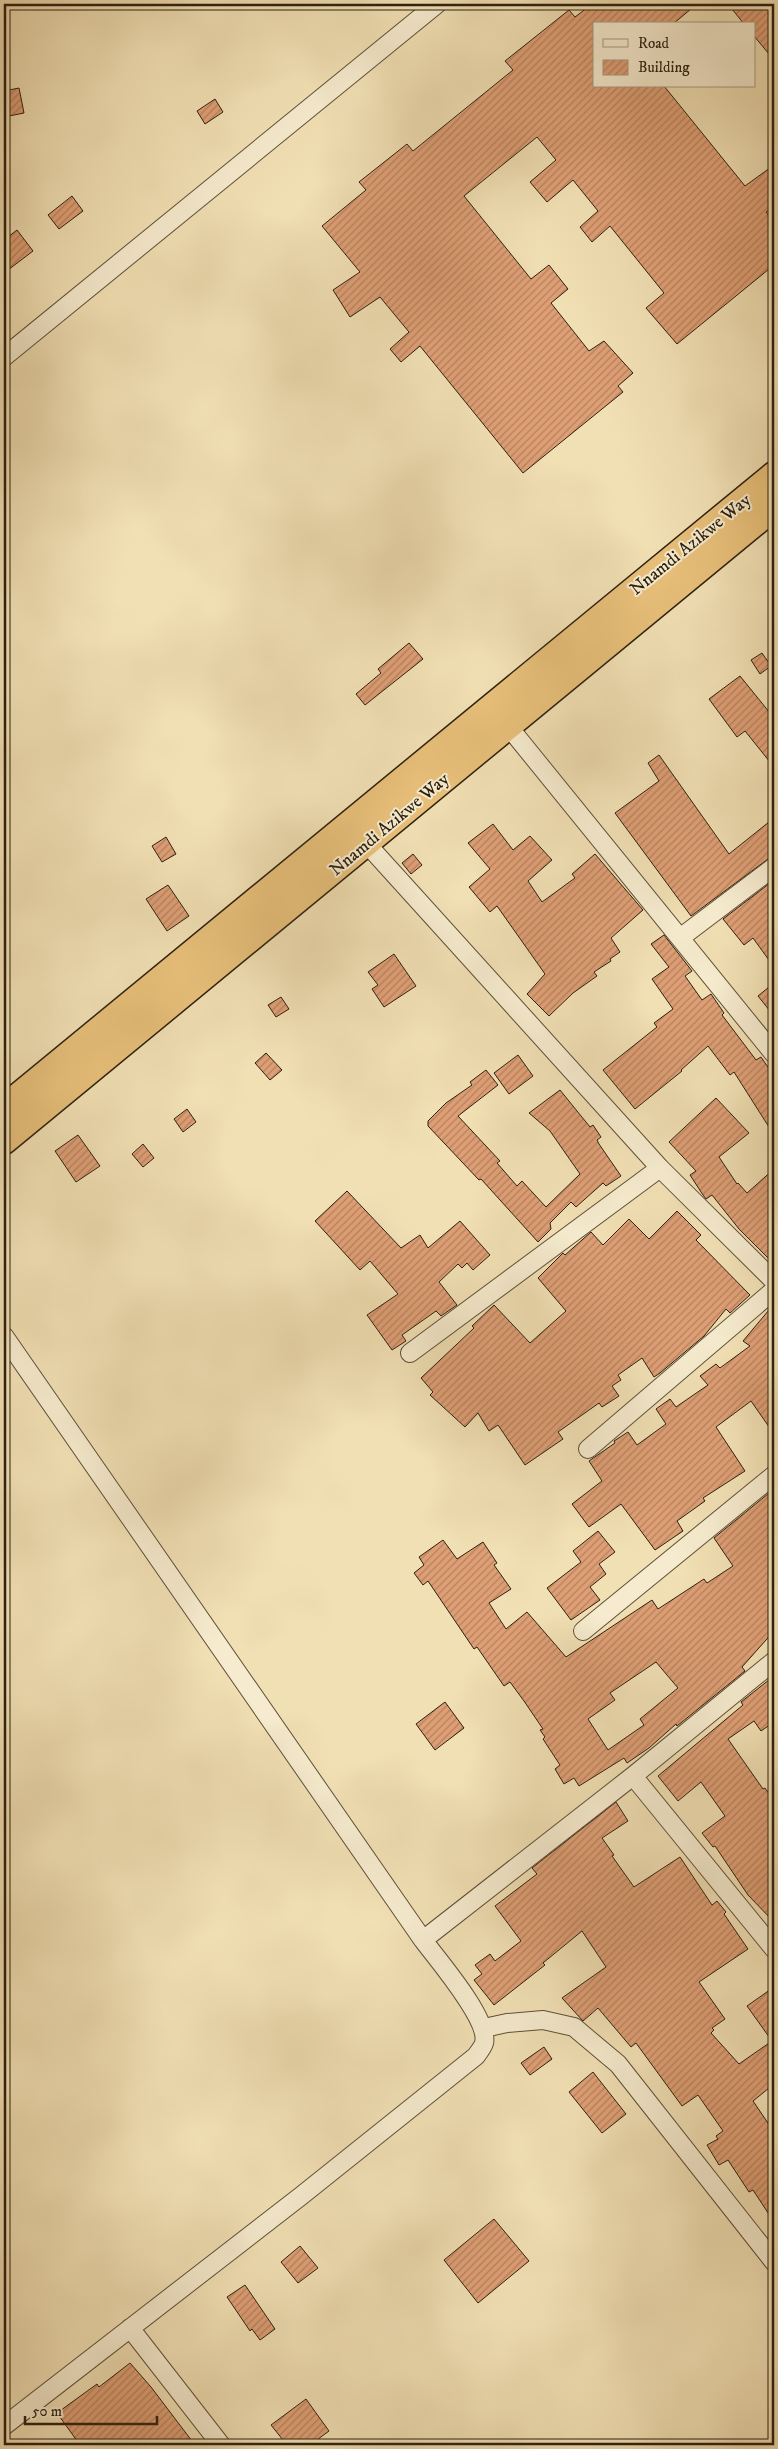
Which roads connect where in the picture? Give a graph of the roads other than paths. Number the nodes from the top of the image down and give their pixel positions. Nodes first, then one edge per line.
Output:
1 (437, 4) edge
2 (4, 357) edge
3 (774, 475) edge
4 (774, 506) edge
5 (508, 726) junction
6 (366, 843) junction
7 (774, 867) edge
8 (680, 938) junction
9 (774, 1054) edge
10 (4, 1108) edge
11 (4, 1141) edge
12 (660, 1168) junction
13 (774, 1281) edge
14 (774, 1290) edge
15 (4, 1336) edge
16 (410, 1353) dead end
17 (588, 1449) dead end
18 (774, 1475) edge
19 (583, 1631) dead end
20 (774, 1661) edge
21 (633, 1776) junction
22 (423, 1940) junction
23 (774, 1949) edge
24 (484, 2028) junction
25 (774, 2262) edge
26 (130, 2328) junction
27 (4, 2426) edge
28 (221, 2445) edge

1 - 2 street
3 - 10 highway, Nnamdi Azikwe Way
4 - 5 highway, Nnamdi Azikwe Way
5 - 6 highway, Nnamdi Azikwe Way
5 - 8 street
6 - 11 highway, Nnamdi Azikwe Way
6 - 12 street
7 - 8 street
8 - 9 street
12 - 13 street
12 - 16 street
14 - 17 street
15 - 22 street
18 - 19 street
20 - 21 street
21 - 22 street
21 - 23 street
22 - 24 street
24 - 25 street
24 - 26 street
26 - 27 street
26 - 28 street

